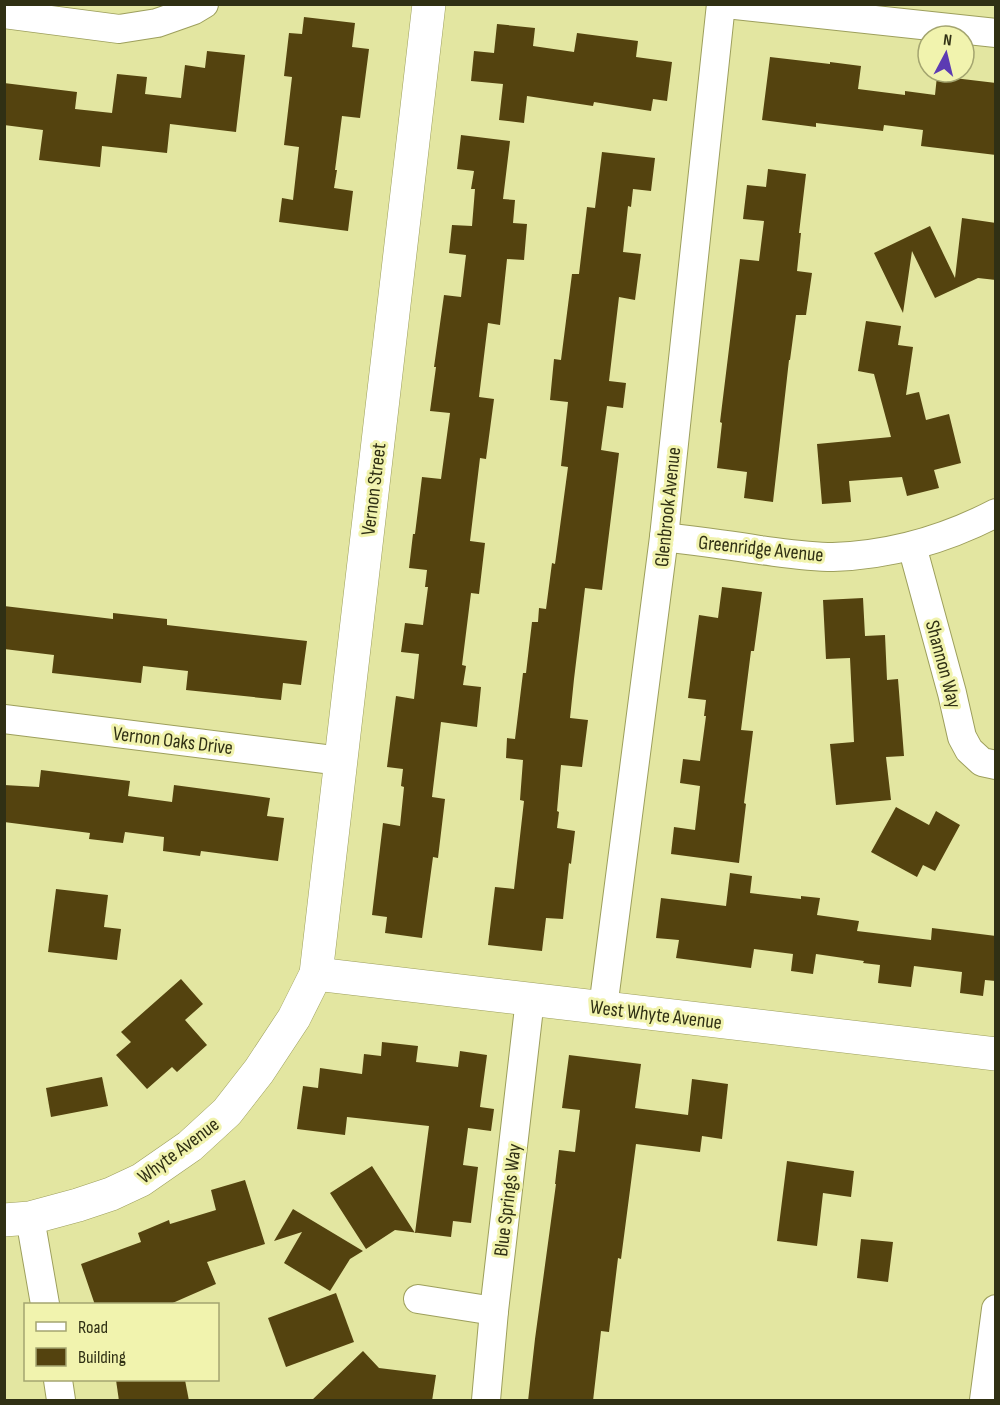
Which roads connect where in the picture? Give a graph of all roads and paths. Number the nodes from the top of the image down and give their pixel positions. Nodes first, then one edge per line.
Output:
1 (204, 4) edge
2 (429, 4) edge
3 (721, 4) edge
4 (726, 4) edge
5 (4, 14) edge
6 (996, 33) edge
7 (996, 513) edge
8 (664, 537) junction
9 (912, 546) junction
10 (4, 719) edge
11 (341, 760) junction
12 (996, 765) edge
13 (316, 974) junction
14 (530, 999) junction
15 (603, 1008) junction
16 (996, 1054) edge
17 (17, 1219) edge
18 (418, 1299) dead end
19 (44, 1303) edge
20 (996, 1310) edge
21 (494, 1311) junction
22 (57, 1381) edge
23 (61, 1401) edge
24 (486, 1401) edge
25 (984, 1401) edge

1 - 5 street
2 - 11 street, Vernon Street
3 - 8 street, Glenbrook Avenue
4 - 6 street
7 - 9 street, Greenridge Avenue
8 - 9 street, Greenridge Avenue
8 - 15 street, Glenbrook Avenue
9 - 12 street, Shannon Way
10 - 11 street, Vernon Oaks Drive
11 - 13 street, Vernon Street
13 - 14 street, West Whyte Avenue
13 - 17 street, Whyte Avenue
14 - 15 street, West Whyte Avenue
14 - 21 street, Blue Springs Way
15 - 16 street, West Whyte Avenue
17 - 19 street
18 - 21 street
20 - 25 street
21 - 24 street, Blue Springs Way
22 - 23 street

